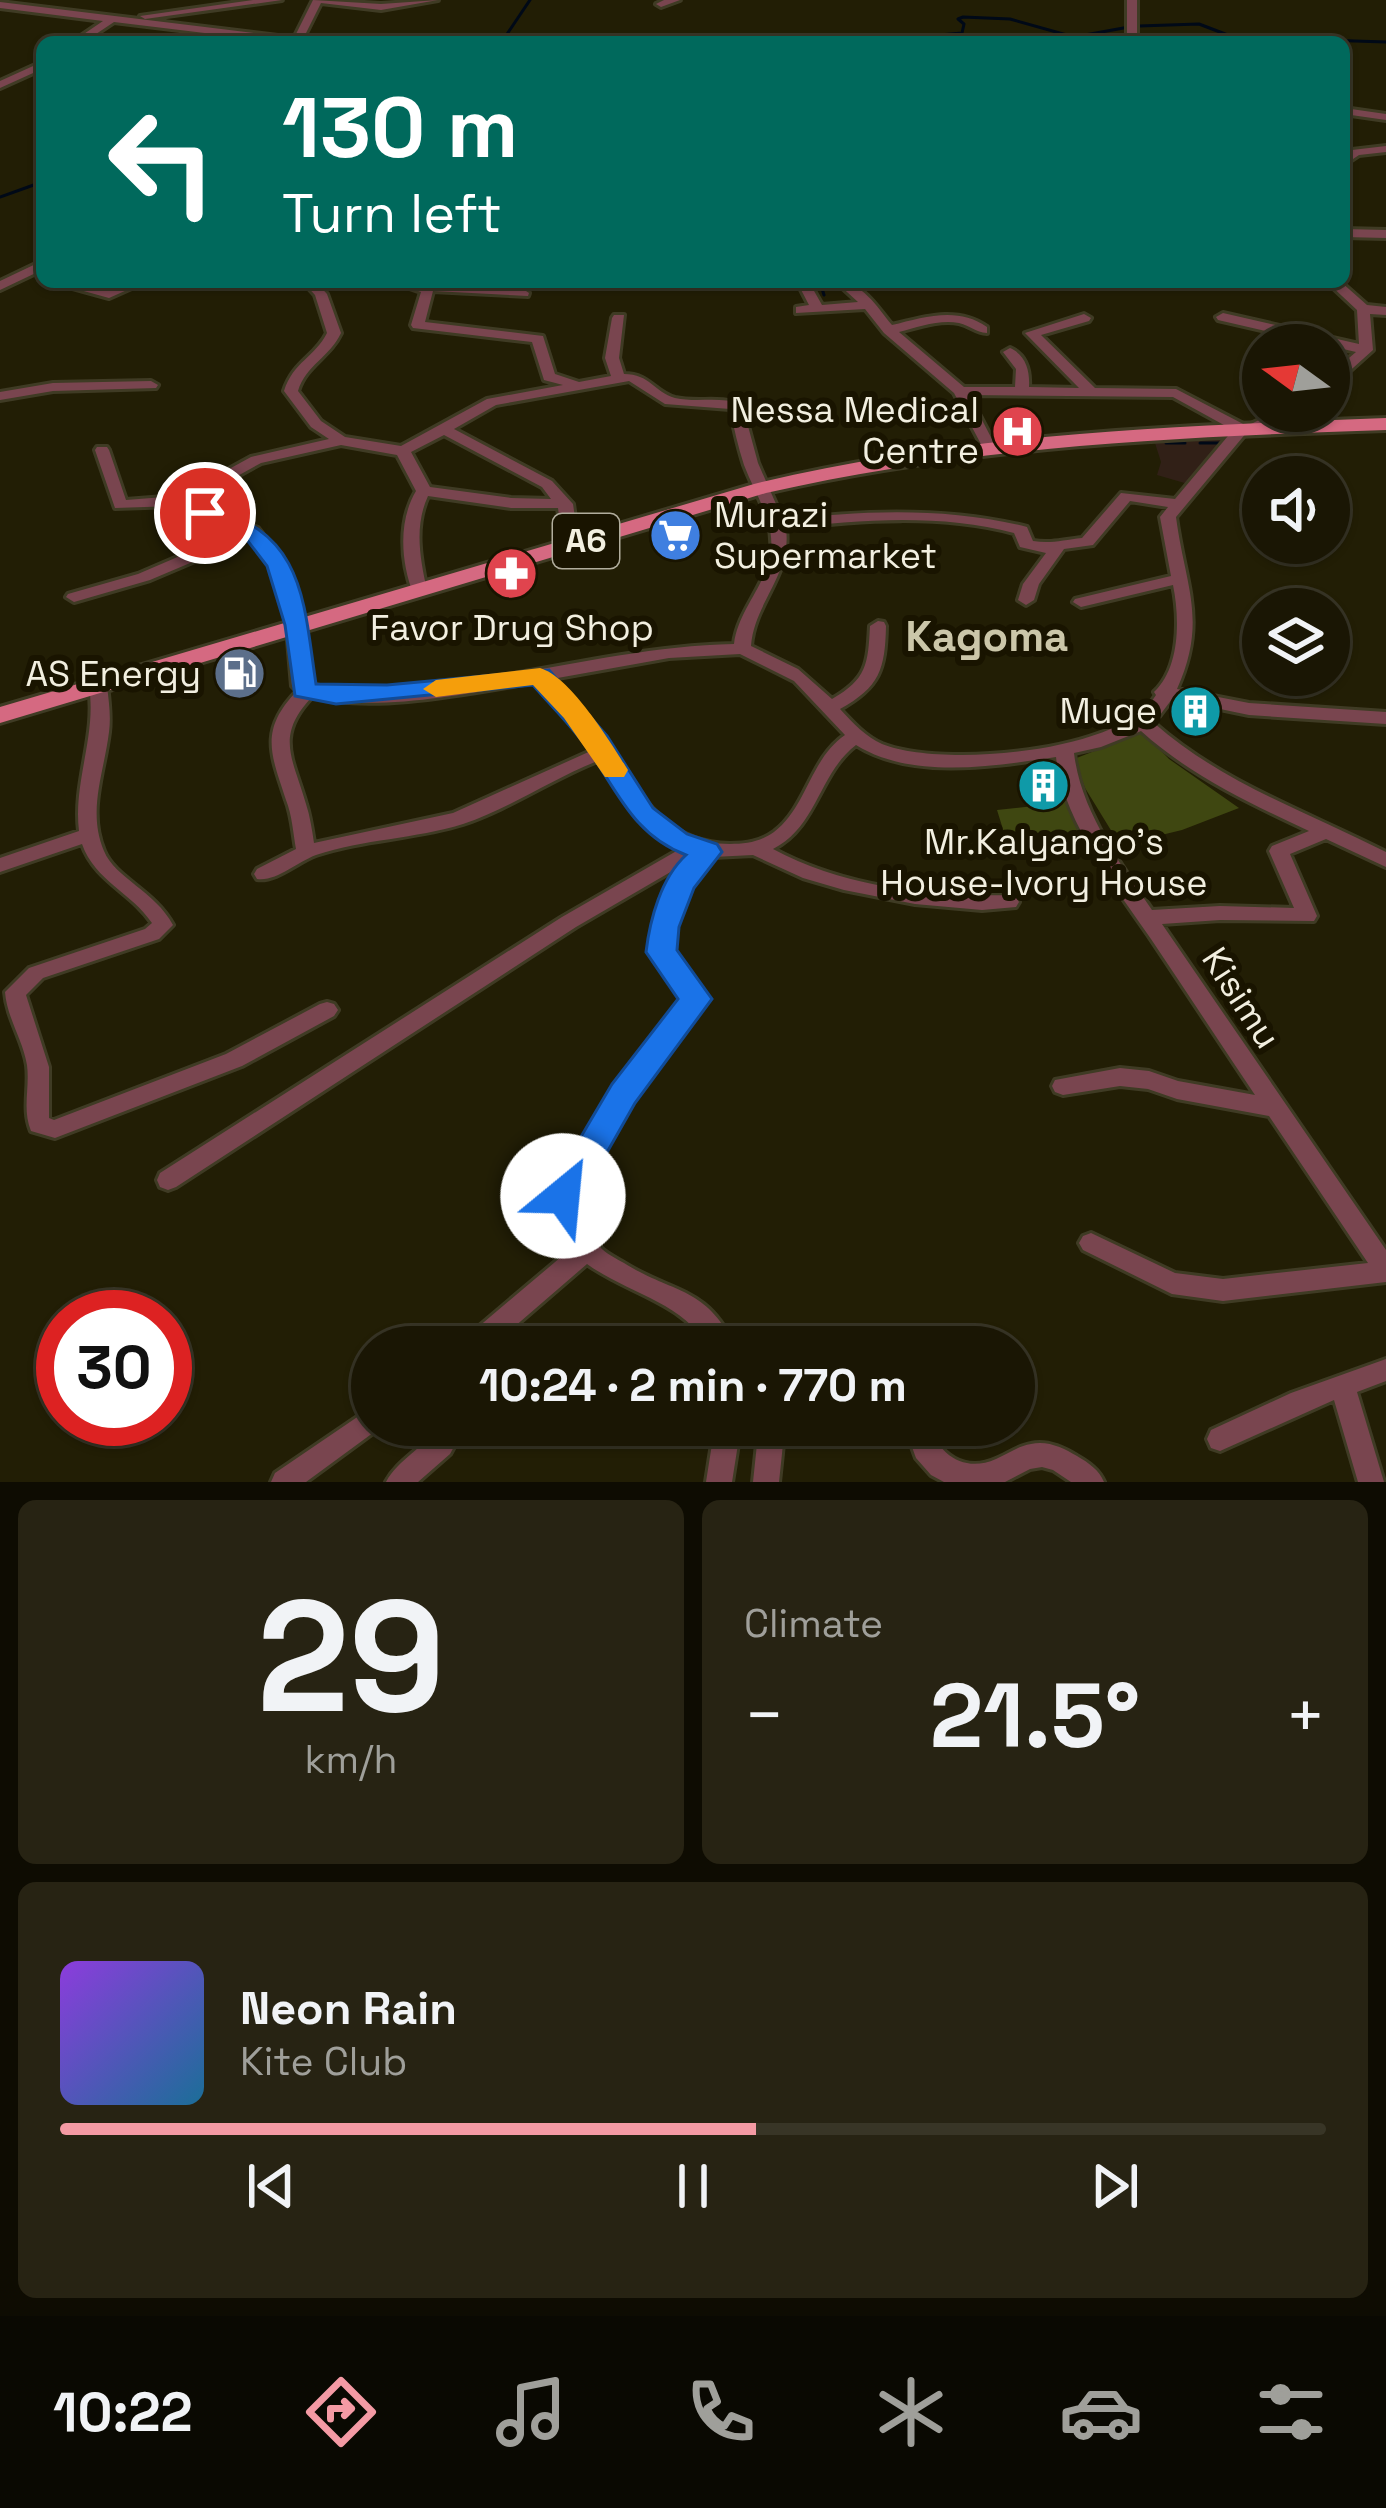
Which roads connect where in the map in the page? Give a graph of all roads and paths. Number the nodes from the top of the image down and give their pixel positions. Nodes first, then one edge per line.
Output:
1 (277, 0) edge
2 (318, 0) edge
3 (433, 0) edge
4 (675, 0) edge
5 (1132, 0) edge
6 (661, 4) dead end
7 (0, 5) edge
8 (109, 20) junction
9 (196, 30) junction
10 (85, 36) edge
11 (190, 36) edge
12 (248, 36) edge
13 (303, 36) edge
14 (1131, 36) edge
15 (36, 68) edge
16 (0, 85) edge
17 (1350, 112) edge
18 (1386, 117) edge
19 (1386, 149) edge
20 (1350, 157) edge
21 (1350, 233) edge
22 (1386, 234) edge
23 (36, 268) edge
24 (20, 275) junction
25 (36, 278) edge
26 (0, 286) edge
27 (83, 288) edge
28 (124, 288) edge
29 (315, 288) edge
30 (425, 288) edge
31 (453, 288) edge
32 (806, 288) edge
33 (849, 288) edge
34 (1340, 288) edge
35 (524, 293) dead end
36 (868, 305) junction
37 (818, 308) junction
38 (1363, 309) junction
39 (801, 310) dead end
40 (1386, 311) edge
41 (1223, 317) dead end
42 (619, 318) dead end
43 (1084, 318) dead end
44 (982, 330) dead end
45 (889, 331) junction
46 (1366, 350) junction
47 (1010, 352) dead end
48 (1350, 364) edge
49 (620, 379) junction
50 (578, 384) junction
51 (151, 385) dead end
52 (959, 391) junction
53 (1090, 391) junction
54 (1022, 393) junction
55 (0, 396) edge
56 (1386, 424) edge
57 (1350, 425) edge
58 (1242, 427) edge
59 (444, 428) junction
60 (1242, 429) edge
61 (1243, 432) edge
62 (341, 441) junction
63 (988, 445) junction
64 (102, 450) dead end
65 (403, 451) junction
66 (761, 488) junction
67 (424, 491) junction
68 (562, 503) junction
69 (1175, 504) junction
70 (778, 525) junction
71 (249, 529) junction
72 (572, 545) junction
73 (1057, 550) junction
74 (1180, 579) junction
75 (418, 590) junction
76 (74, 597) dead end
77 (1026, 600) dead end
78 (1081, 602) dead end
79 (878, 626) dead end
80 (297, 628) junction
81 (742, 649) junction
82 (540, 676) junction
83 (98, 686) junction
84 (307, 691) junction
85 (1163, 692) junction
86 (830, 707) junction
87 (0, 715) edge
88 (1386, 718) edge
89 (1144, 722) junction
90 (859, 735) junction
91 (604, 752) junction
92 (1065, 752) junction
93 (1329, 830) junction
94 (90, 834) junction
95 (758, 849) junction
96 (701, 850) junction
97 (306, 852) junction
98 (1386, 860) edge
99 (0, 866) edge
100 (263, 874) dead end
101 (1009, 902) dead end
102 (1148, 918) junction
103 (327, 1010) dead end
104 (1063, 1085) dead end
105 (1275, 1108) junction
106 (167, 1180) dead end
107 (1091, 1243) dead end
108 (586, 1250) junction
109 (1386, 1271) edge
110 (500, 1326) edge
111 (706, 1326) edge
112 (1386, 1370) edge
113 (1342, 1385) junction
114 (351, 1434) edge
115 (1220, 1439) dead end
116 (440, 1446) edge
117 (725, 1446) edge
118 (770, 1446) edge
119 (922, 1446) edge
120 (284, 1482) edge
121 (399, 1482) edge
122 (719, 1482) edge
123 (766, 1482) edge
124 (1091, 1482) edge
125 (1371, 1482) edge

1 - 8 street
2 - 3 street
2 - 13 street
4 - 6 street
5 - 14 street
7 - 8 street
8 - 9 street
8 - 10 street
9 - 11 street
9 - 12 street
15 - 16 street
17 - 18 street
19 - 20 street
21 - 22 street
23 - 24 street
24 - 25 street
24 - 26 street
27 - 28 street
29 - 62 street
30 - 50 street
31 - 35 street
32 - 37 street
33 - 36 street
34 - 38 street
36 - 37 street
36 - 45 street
37 - 39 street
38 - 40 street
38 - 46 street
41 - 46 street
42 - 49 street
43 - 53 street
44 - 45 street
45 - 52 street
46 - 48 street
47 - 54 street
49 - 50 street
49 - 66 street
50 - 59 street
51 - 55 street
52 - 54 street
52 - 63 street
53 - 54 street
53 - 58 street
56 - 57 main road
59 - 65 street
59 - 68 street
60 - 63 main road, A6
61 - 69 street
62 - 65 street
62 - 71 street
63 - 66 main road, A6
64 - 71 street
65 - 67 street
66 - 70 street
66 - 72 main road, A6
67 - 68 street
67 - 75 street
68 - 72 street
69 - 73 street
69 - 74 street
70 - 73 street
70 - 81 street
71 - 76 street
71 - 80 street
72 - 75 main road, A6
73 - 77 street
74 - 78 street
74 - 85 street
75 - 80 main road, A6
79 - 86 street
80 - 83 main road, A6
80 - 84 street
81 - 82 street
81 - 86 street
82 - 84 street
82 - 91 street
83 - 87 main road, A6
83 - 94 street
84 - 97 street
85 - 88 street
85 - 89 street
86 - 90 street
89 - 92 street
89 - 93 street
90 - 92 street
90 - 95 street
91 - 96 street
91 - 97 street
92 - 102 street, Kisimu
93 - 98 street
93 - 102 street
94 - 99 street
94 - 103 street
95 - 96 street
95 - 101 street
96 - 106 street
96 - 108 street
97 - 100 street
102 - 105 street, Kisimu
104 - 105 street
105 - 109 street, Kisimu
107 - 109 street
108 - 110 street
108 - 111 street
112 - 113 street
113 - 115 street
113 - 125 street
114 - 120 street
116 - 121 street
117 - 122 street
118 - 123 street
119 - 124 street

